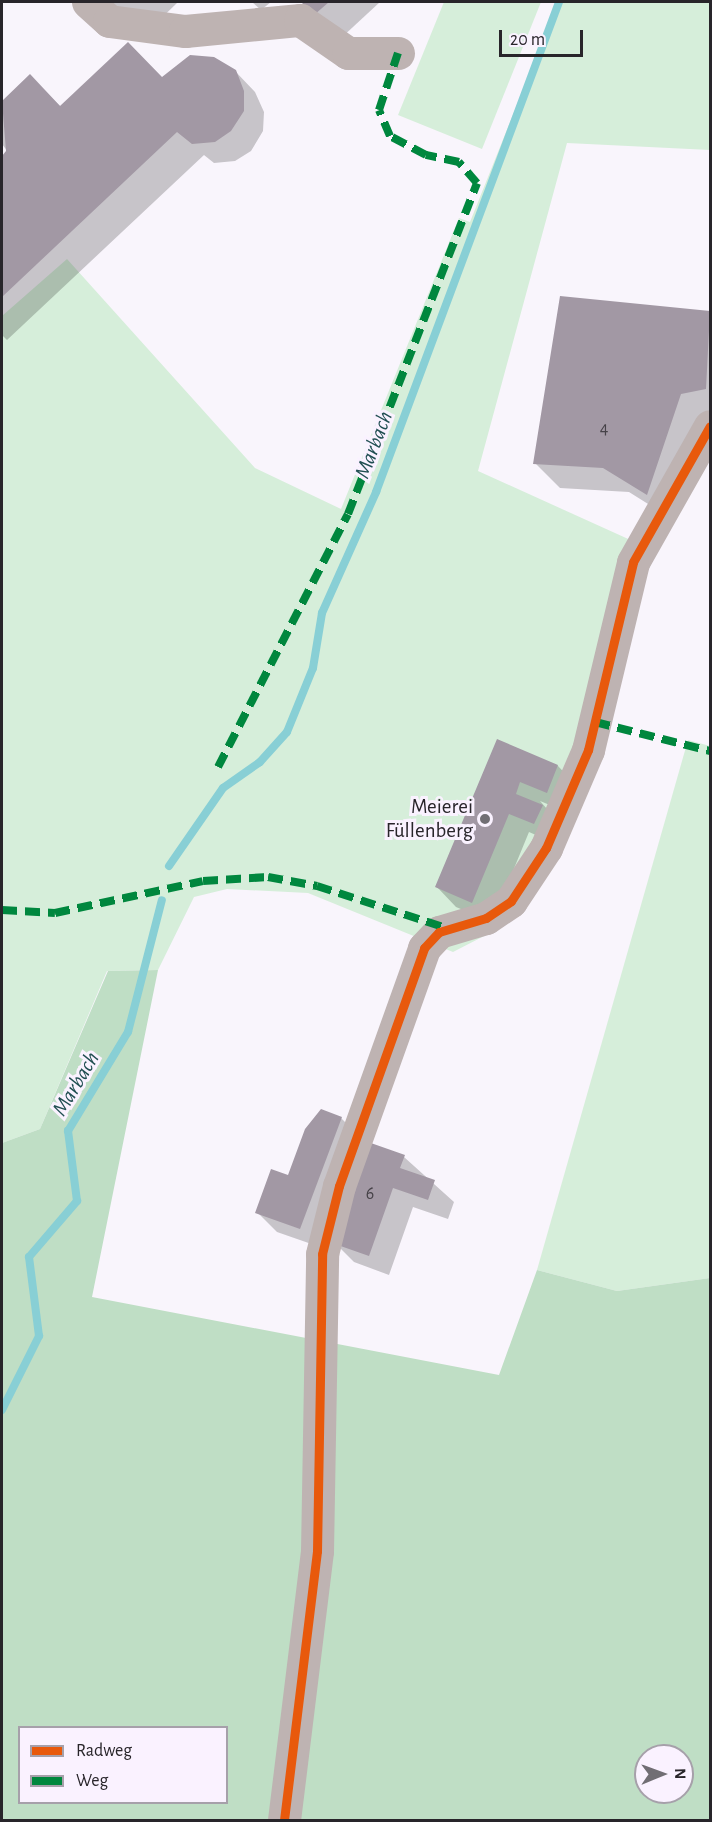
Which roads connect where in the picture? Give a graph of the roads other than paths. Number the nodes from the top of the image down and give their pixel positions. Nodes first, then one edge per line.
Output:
1 (88, 2) edge
2 (398, 53) dead end
3 (711, 426) edge
4 (284, 1821) edge

1 - 2 street
3 - 4 street

